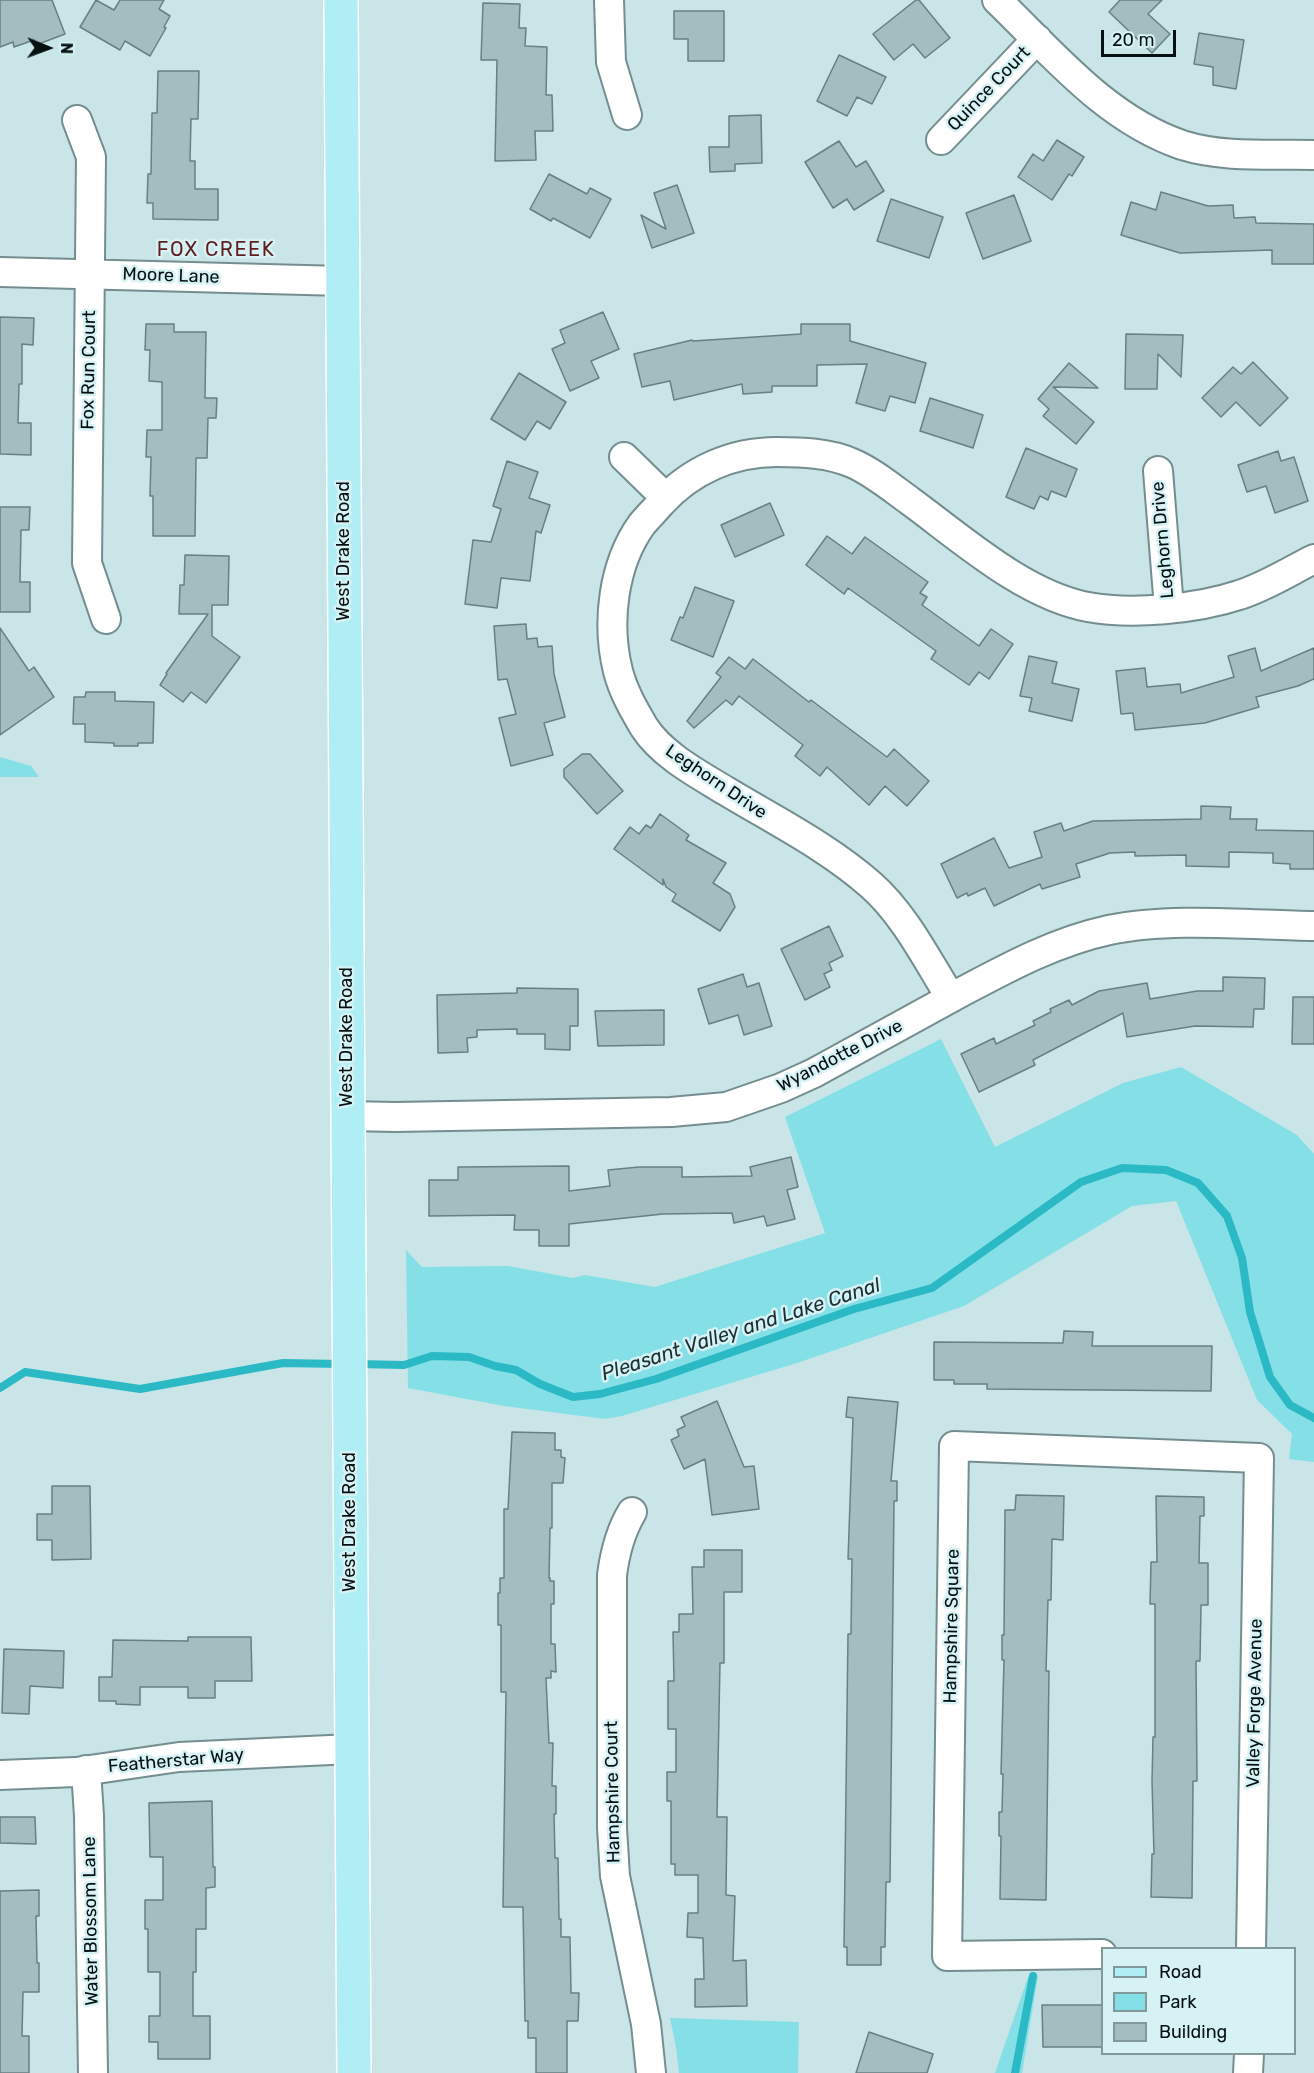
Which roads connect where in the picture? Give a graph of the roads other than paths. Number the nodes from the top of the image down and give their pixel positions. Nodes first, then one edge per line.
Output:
1 (341, 0) edge
2 (609, 0) edge
3 (997, 0) edge
4 (1037, 39) junction
5 (627, 115) dead end
6 (77, 120) dead end
7 (941, 140) dead end
8 (1314, 155) edge
9 (0, 272) edge
10 (90, 274) junction
11 (343, 281) junction
12 (624, 457) dead end
13 (1158, 471) dead end
14 (666, 498) junction
15 (1314, 559) edge
16 (1169, 608) junction
17 (106, 619) dead end
18 (1314, 926) edge
19 (951, 998) junction
20 (348, 1116) junction
21 (1259, 1458) joint
22 (632, 1512) dead end
23 (352, 1749) junction
24 (86, 1770) junction
25 (0, 1775) edge
26 (1251, 1947) edge
27 (1101, 1954) edge
28 (1250, 2055) edge
29 (93, 2073) edge
30 (354, 2073) edge
31 (651, 2073) edge
32 (1248, 2073) edge

1 - 11 main road, West Drake Road
2 - 5 street
3 - 4 street
4 - 7 street, Quince Court
4 - 8 street
6 - 10 street, Fox Run Court
9 - 10 street, Moore Lane
10 - 11 street, Moore Lane
10 - 17 street, Fox Run Court
11 - 20 main road, West Drake Road
12 - 14 street
13 - 16 street, Leghorn Drive
14 - 16 street, Leghorn Drive
14 - 19 street, Leghorn Drive
15 - 16 street, Leghorn Drive
18 - 19 street, Wyandotte Drive
19 - 20 street, Wyandotte Drive
20 - 23 main road, West Drake Road
21 - 26 street, Valley Forge Avenue
21 - 27 street, Hampshire Square
22 - 31 street, Hampshire Court
23 - 24 street, Featherstar Way
23 - 30 main road, West Drake Road
24 - 25 street, Featherstar Way
24 - 29 street, Water Blossom Lane
28 - 32 street

